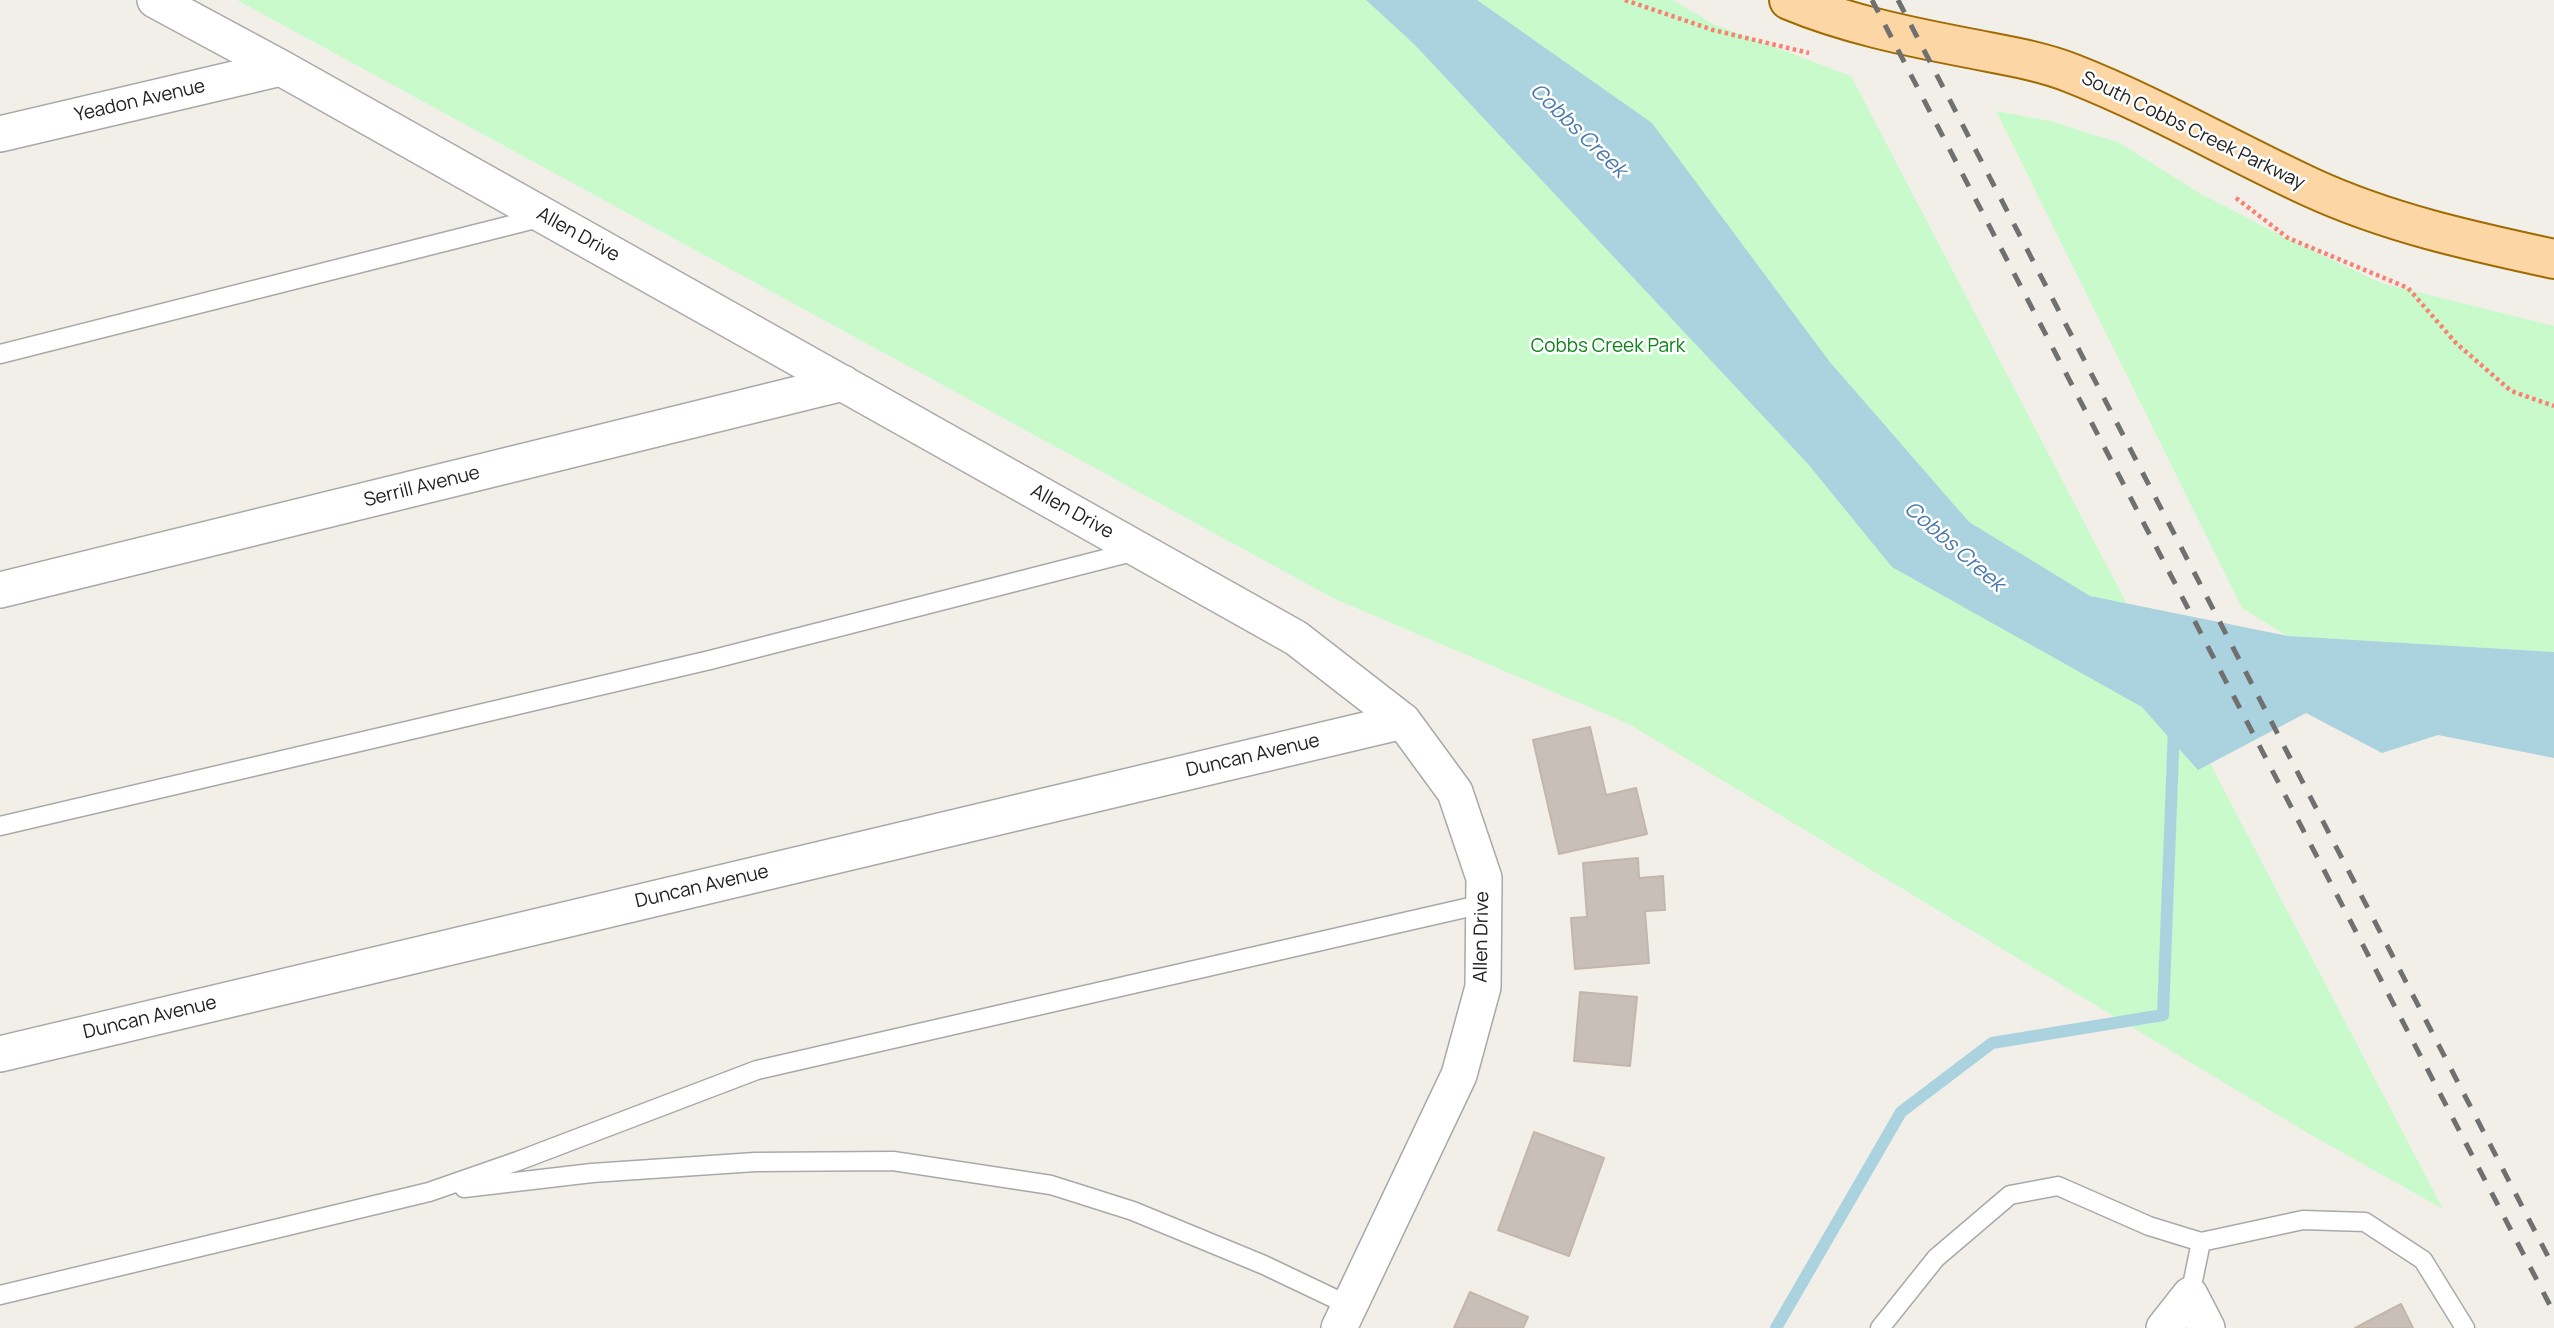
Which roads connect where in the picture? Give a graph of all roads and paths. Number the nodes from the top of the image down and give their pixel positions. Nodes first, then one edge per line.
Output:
1 (155, 0) edge
2 (1625, 0) edge
3 (1789, 0) edge
4 (1822, 54) dead end
5 (281, 68) junction
6 (0, 134) edge
7 (545, 217) junction
8 (2554, 259) edge
9 (2408, 288) dead end
10 (0, 354) edge
11 (843, 383) junction
12 (2554, 406) edge
13 (1140, 550) junction
14 (0, 590) edge
15 (1403, 721) junction
16 (0, 826) edge
17 (1483, 904) junction
18 (0, 1054) edge
19 (429, 1192) junction
20 (2201, 1242) junction
21 (0, 1295) edge
22 (2189, 1295) junction
23 (1344, 1317) edge
24 (1880, 1328) edge
25 (2164, 1328) edge
26 (2207, 1328) edge
27 (2465, 1328) edge

1 - 5 street, Allen Drive
2 - 4 path
3 - 8 main road, South Cobbs Creek Parkway
5 - 6 street, Yeadon Avenue
5 - 7 street, Allen Drive
7 - 10 lane
7 - 11 street, Allen Drive
9 - 12 path
11 - 13 street, Allen Drive
11 - 14 street, Serrill Avenue
13 - 15 street, Allen Drive
13 - 16 lane
15 - 17 street, Allen Drive
15 - 18 street, Duncan Avenue
17 - 19 lane
17 - 23 street, Allen Drive
19 - 21 lane
19 - 23 lane
20 - 22 lane
20 - 24 lane
20 - 27 lane
22 - 25 street
22 - 26 street

